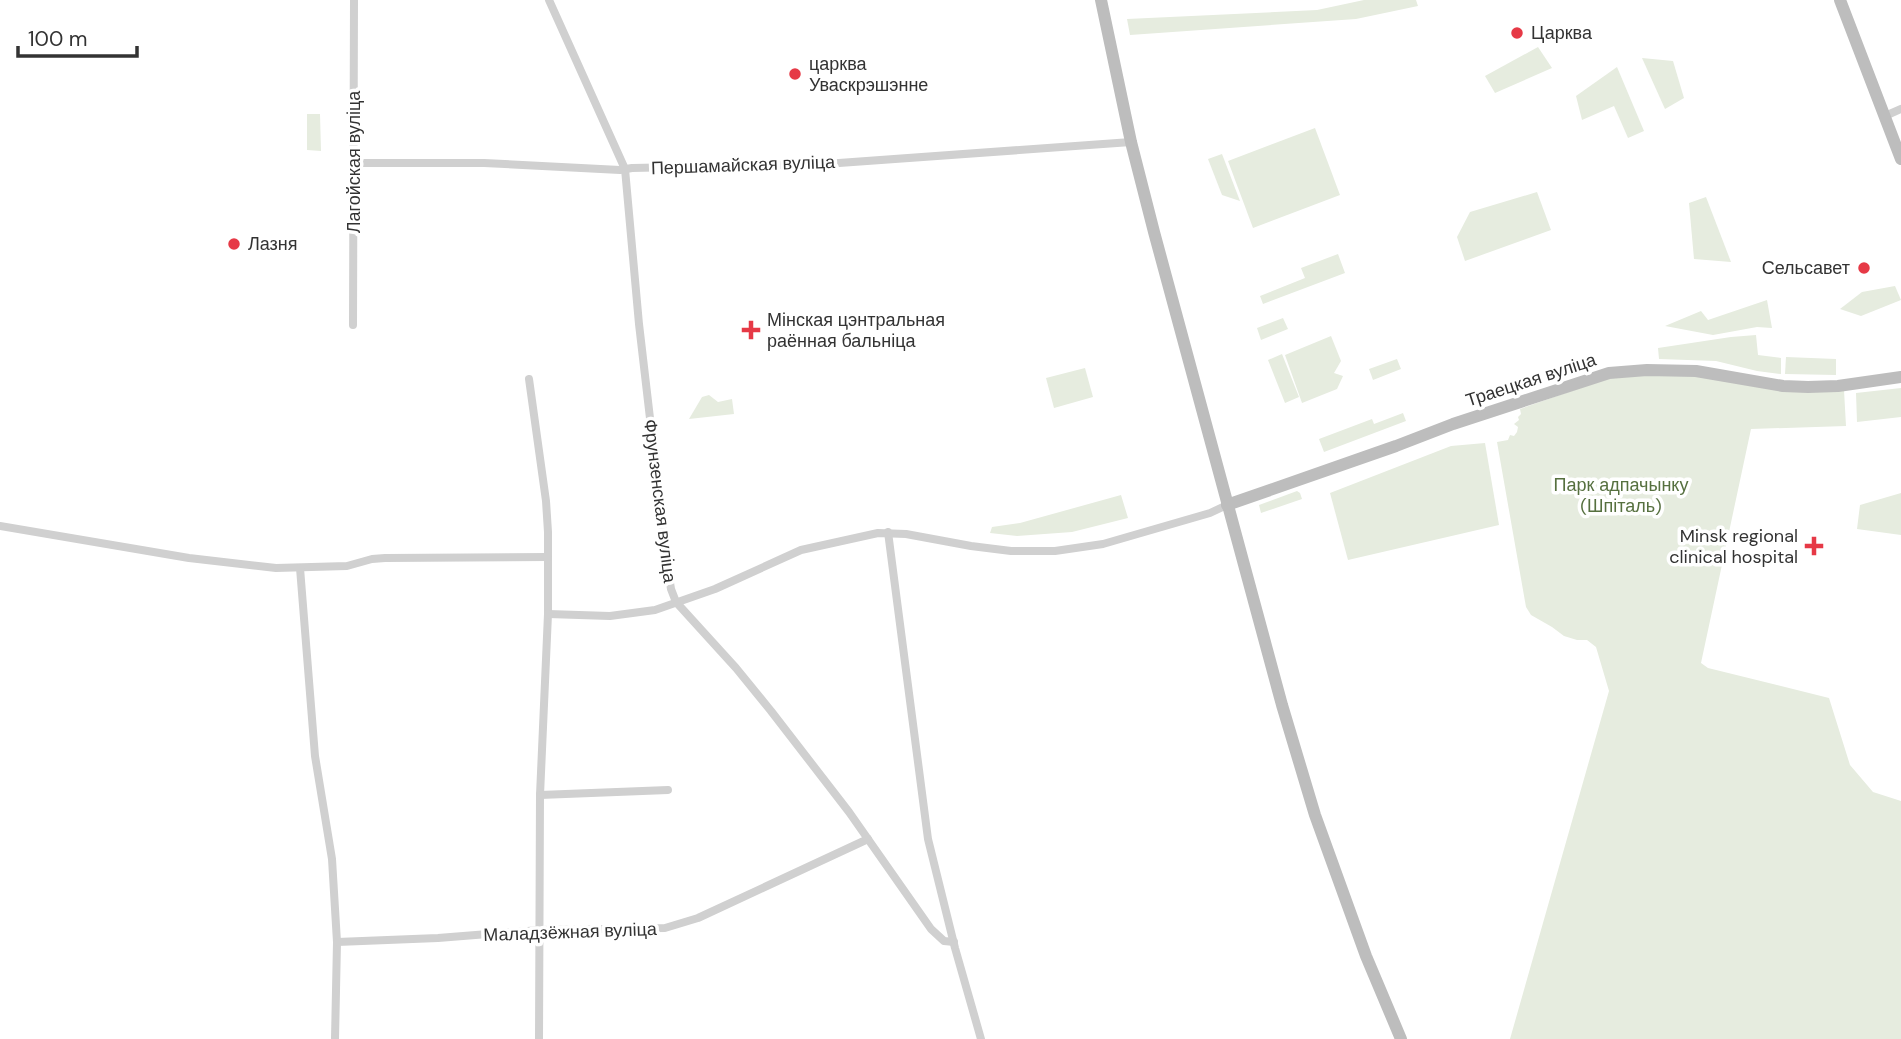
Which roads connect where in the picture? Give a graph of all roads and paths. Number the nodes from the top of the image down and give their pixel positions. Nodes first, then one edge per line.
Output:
1 (354, 0) edge
2 (549, 0) edge
3 (1101, 0) edge
4 (1840, 0) edge
5 (1894, 112) edge
6 (1131, 142) junction
7 (1901, 159) edge
8 (354, 163) junction
9 (625, 169) junction
10 (353, 325) dead end
11 (1901, 377) edge
12 (529, 379) dead end
13 (1227, 505) junction
14 (0, 526) edge
15 (888, 532) junction
16 (548, 557) junction
17 (300, 568) junction
18 (676, 603) junction
19 (548, 614) junction
20 (667, 790) dead end
21 (540, 795) junction
22 (868, 839) junction
23 (540, 930) junction
24 (337, 942) junction
25 (954, 942) junction
26 (335, 1039) edge
27 (539, 1039) edge
28 (981, 1039) edge
29 (1401, 1039) edge

1 - 8 street, Лагойская вуліца
2 - 9 street, Фрунзенская вуліца
3 - 6 main road
4 - 5 main road
5 - 7 main road
6 - 9 street, Першамайская вуліца
6 - 13 main road
8 - 9 street, Першамайская вуліца
8 - 10 street, Лагойская вуліца
9 - 18 street, Фрунзенская вуліца
11 - 13 main road, Траецкая вуліца
12 - 16 street
13 - 15 street
13 - 29 main road
14 - 17 street
15 - 18 street
15 - 25 street
16 - 17 street
16 - 19 street
17 - 24 street
18 - 19 street
18 - 22 street, Фрунзенская вуліца
19 - 21 street
20 - 21 street
21 - 23 street
22 - 23 street, Маладзёжная вуліца
22 - 25 street, Фрунзенская вуліца
23 - 24 street, Маладзёжная вуліца
23 - 27 street
24 - 26 street
25 - 28 street

